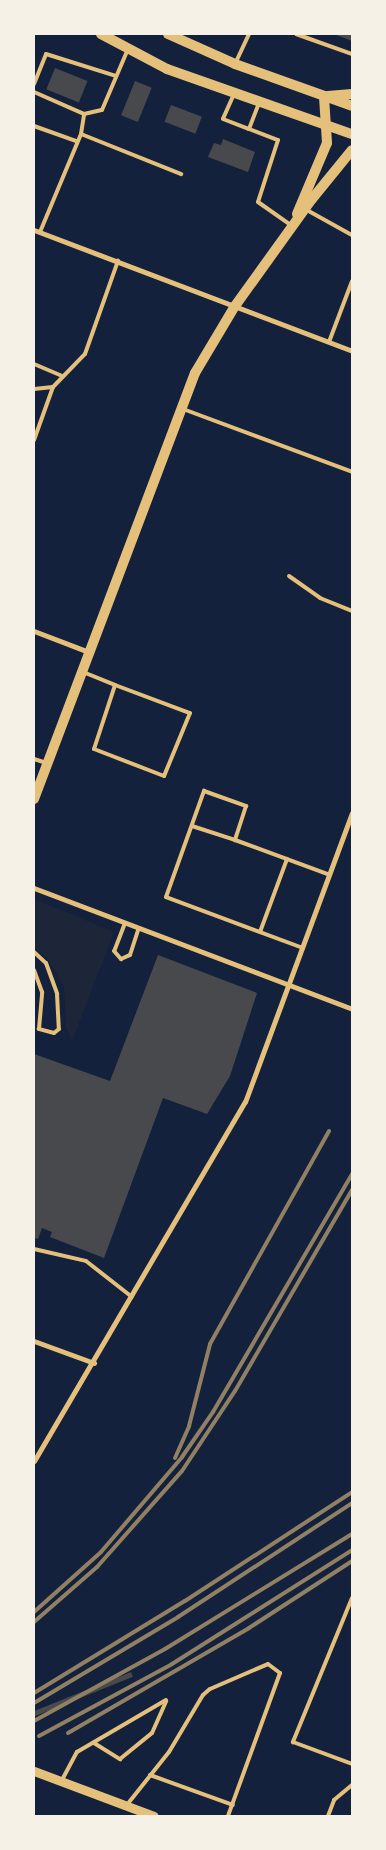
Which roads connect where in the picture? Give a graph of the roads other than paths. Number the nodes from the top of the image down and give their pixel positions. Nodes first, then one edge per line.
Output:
1 (101, 34) edge
2 (168, 34) edge
3 (249, 34) edge
4 (296, 34) edge
5 (128, 49) junction
6 (352, 54) edge
7 (235, 64) junction
8 (116, 76) junction
9 (34, 84) edge
10 (34, 92) edge
11 (234, 94) junction
12 (352, 94) edge
13 (324, 96) junction
14 (259, 104) junction
15 (352, 106) edge
16 (84, 114) junction
17 (34, 126) edge
18 (329, 126) junction
19 (249, 129) junction
20 (81, 134) junction
21 (352, 134) edge
22 (76, 141) junction
23 (352, 150) edge
24 (181, 174) dead end
25 (305, 209) junction
26 (292, 226) junction
27 (34, 230) edge
28 (40, 232) junction
29 (352, 235) edge
30 (118, 262) junction
31 (352, 281) edge
32 (235, 306) junction
33 (329, 342) junction
34 (352, 350) edge
35 (34, 364) edge
36 (62, 376) junction
37 (53, 387) junction
38 (34, 389) edge
39 (180, 408) junction
40 (34, 440) edge
41 (352, 472) edge
42 (289, 576) dead end
43 (352, 611) edge
44 (34, 632) edge
45 (89, 652) junction
46 (81, 672) junction
47 (115, 685) junction
48 (34, 759) edge
49 (47, 764) junction
50 (34, 800) edge
51 (352, 813) edge
52 (192, 826) junction
53 (235, 840) junction
54 (287, 859) junction
55 (330, 875) junction
56 (34, 888) edge
57 (125, 923) junction
58 (139, 928) junction
59 (260, 932) junction
60 (303, 948) junction
61 (34, 952) edge
62 (34, 970) edge
63 (289, 985) junction
64 (352, 1009) edge
65 (34, 1249) edge
66 (132, 1297) junction
67 (34, 1341) edge
68 (94, 1363) junction
69 (34, 1461) edge
70 (352, 1598) edge
71 (94, 1742) junction
72 (352, 1764) edge
73 (34, 1771) edge
74 (150, 1775) junction
75 (61, 1782) junction
76 (352, 1785) edge
77 (233, 1805) junction
78 (126, 1806) junction
79 (148, 1815) edge
80 (228, 1816) edge
81 (328, 1816) edge

1 - 5 main road
2 - 7 main road
3 - 7 lane
4 - 6 lane
5 - 8 lane
5 - 11 main road
7 - 13 main road
8 - 9 lane
8 - 16 lane
10 - 16 lane
11 - 14 main road
11 - 19 lane
12 - 13 main road
13 - 15 main road
13 - 18 main road
14 - 18 main road
14 - 19 lane
16 - 20 lane
17 - 22 lane
18 - 21 main road
18 - 26 main road
19 - 26 lane
20 - 22 lane
20 - 24 lane
22 - 28 lane
23 - 25 main road
25 - 26 main road
25 - 29 lane
26 - 32 main road
27 - 28 street
28 - 30 street
30 - 32 street
30 - 36 lane
31 - 33 lane
32 - 33 street
32 - 39 main road
33 - 34 street
35 - 36 lane
36 - 37 lane
37 - 38 lane
37 - 40 lane
39 - 41 lane
39 - 45 main road
42 - 43 lane
44 - 45 street
45 - 46 main road
46 - 47 lane
46 - 49 main road
47 - 47 lane
48 - 49 lane
49 - 50 main road
51 - 55 street
52 - 53 lane
52 - 53 lane
52 - 59 lane
53 - 54 lane
54 - 55 lane
54 - 59 lane
55 - 60 street
56 - 57 street
57 - 58 street
57 - 58 lane
58 - 63 street
59 - 60 lane
60 - 63 street
61 - 62 lane
63 - 64 street
63 - 66 street
65 - 66 lane
66 - 68 street
67 - 68 street
68 - 69 street
70 - 72 lane
71 - 71 lane
71 - 75 lane
73 - 75 street
74 - 77 lane
74 - 77 lane
74 - 78 lane
75 - 78 street
76 - 81 lane
77 - 80 lane
78 - 79 street

